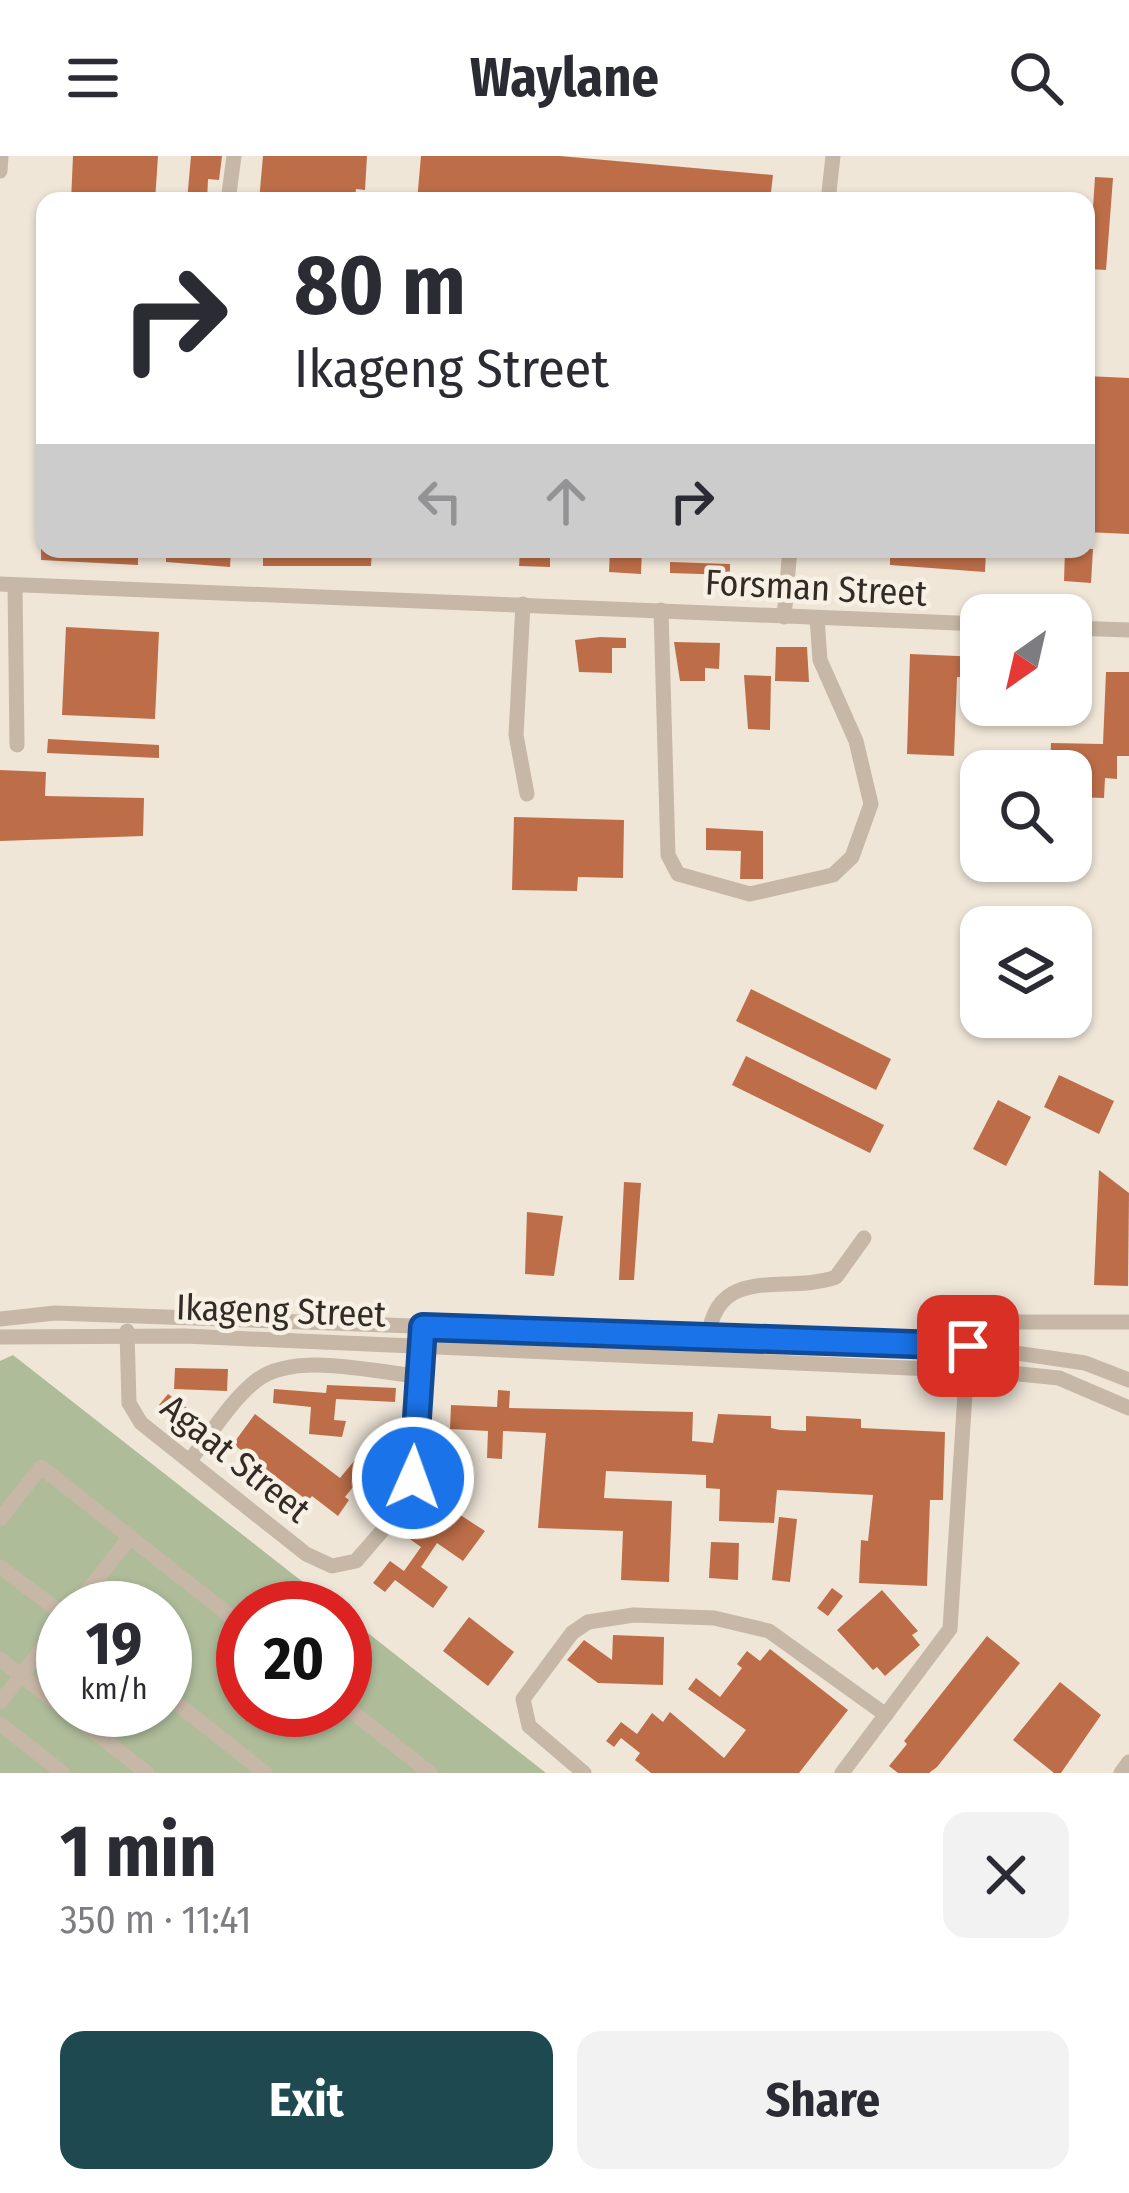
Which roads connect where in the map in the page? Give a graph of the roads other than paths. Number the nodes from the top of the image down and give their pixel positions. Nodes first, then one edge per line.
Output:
1 (1, 156) edge
2 (234, 156) edge
3 (832, 159) edge
4 (0, 172) edge
5 (229, 192) edge
6 (828, 192) edge
7 (789, 558) edge
8 (8, 584) edge
9 (523, 604) junction
10 (661, 610) junction
11 (784, 616) junction
12 (817, 618) junction
13 (960, 623) edge
14 (1092, 629) edge
15 (1129, 630) edge
16 (17, 745) dead end
17 (527, 794) dead end
18 (864, 1238) dead end
19 (127, 1316) junction
20 (0, 1319) edge
21 (1129, 1322) edge
22 (423, 1327) junction
23 (127, 1336) junction
24 (0, 1337) edge
25 (707, 1340) junction
26 (782, 1342) junction
27 (421, 1345) junction
28 (968, 1346) junction
29 (707, 1358) junction
30 (782, 1362) junction
31 (967, 1371) junction
32 (417, 1376) junction
33 (1129, 1380) edge
34 (1129, 1408) edge
35 (190, 1460) junction
36 (0, 1519) edge
37 (130, 1537) junction
38 (0, 1567) edge
39 (95, 1581) edge
40 (36, 1596) edge
41 (216, 1605) edge
42 (36, 1655) edge
43 (0, 1659) edge
44 (21, 1676) junction
45 (36, 1688) edge
46 (0, 1702) edge
47 (192, 1715) edge
48 (886, 1715) junction
49 (0, 1724) edge
50 (372, 1727) edge
51 (100, 1737) edge
52 (1129, 1762) edge
53 (63, 1773) edge
54 (147, 1773) edge
55 (265, 1773) edge
56 (430, 1773) edge
57 (584, 1773) edge
58 (842, 1773) edge
59 (1120, 1773) edge

1 - 4 street
2 - 5 street
3 - 6 street
7 - 11 street
8 - 9 street, Forsman Street
8 - 16 street
9 - 10 street, Forsman Street
9 - 17 street
10 - 11 street, Forsman Street
10 - 12 street
11 - 12 street, Forsman Street
12 - 13 street, Forsman Street
14 - 15 street
18 - 25 street
19 - 20 street, Ikageng Street
19 - 22 street, Ikageng Street
19 - 23 street, Agaat Street
21 - 28 street
22 - 25 street, Ikageng Street
22 - 27 street, Agaat Street
23 - 24 street, Ikageng Street
23 - 27 street, Ikageng Street
23 - 35 street, Agaat Street
25 - 26 street, Ikageng Street
25 - 29 street
26 - 28 street, Ikageng Street
26 - 30 street
27 - 29 street, Ikageng Street
27 - 32 street, Agaat Street
28 - 31 street
28 - 33 street, Ikageng Street
29 - 30 street, Ikageng Street
30 - 31 street, Ikageng Street
31 - 34 street, Ikageng Street
31 - 48 street
32 - 35 street
32 - 35 street, Agaat Street
36 - 37 street
37 - 39 street
37 - 41 street
38 - 40 street
42 - 44 street
43 - 44 street
44 - 45 street
44 - 46 street
47 - 55 street
48 - 57 street
48 - 58 street
49 - 53 street
50 - 56 street
51 - 54 street
52 - 59 street

